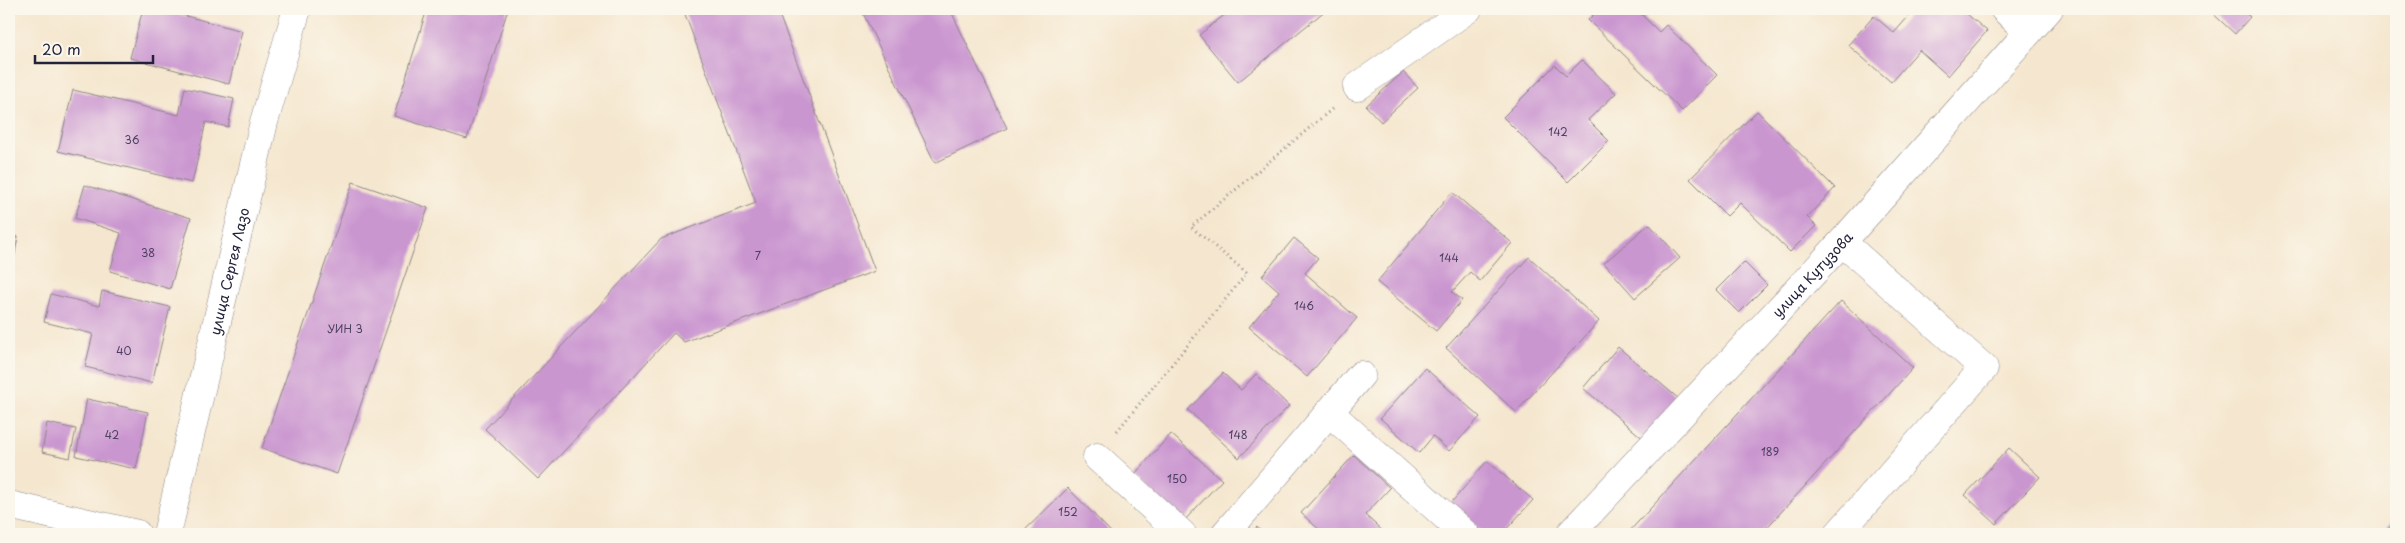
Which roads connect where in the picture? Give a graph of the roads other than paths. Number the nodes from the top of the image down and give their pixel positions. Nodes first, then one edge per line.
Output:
1 (297, 9) edge
2 (1468, 9) edge
3 (2004, 9) edge
4 (2048, 9) edge
5 (2028, 32) junction
6 (1358, 87) road end
7 (1842, 242) junction
8 (1361, 375) dead end
9 (1329, 412) junction
10 (1097, 457) road end
11 (9, 505) edge
12 (137, 534) edge
13 (166, 534) edge
14 (1182, 534) edge
15 (1226, 534) edge
16 (1465, 534) edge
17 (1570, 534) edge
18 (1838, 534) edge

1 - 13 street, улица Сергея Лазо
2 - 6 street
3 - 5 street
4 - 5 street, улица Кутузова
5 - 7 street, улица Кутузова
7 - 17 street, улица Кутузова
7 - 18 street
8 - 9 street
9 - 15 street
9 - 16 street
10 - 14 street
11 - 12 street

